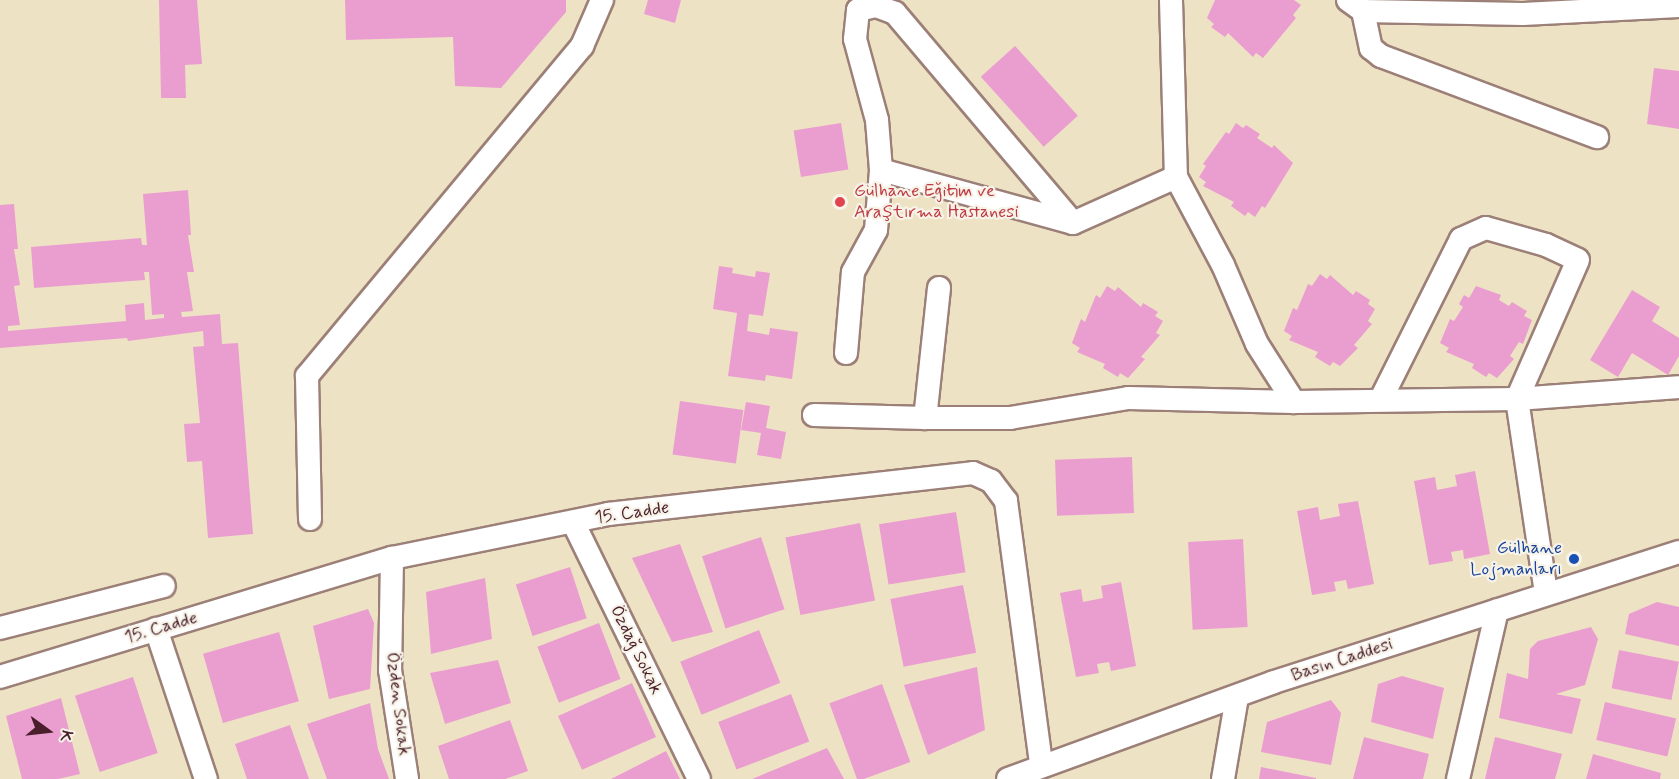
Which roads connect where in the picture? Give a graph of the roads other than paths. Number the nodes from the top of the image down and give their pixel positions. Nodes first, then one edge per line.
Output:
1 (602, 0) edge
2 (1171, 0) edge
3 (1355, 5) edge
4 (1679, 6) edge
5 (1597, 137) dead end
6 (881, 170) junction
7 (1176, 177) junction
8 (1072, 222) junction
9 (939, 288) dead end
10 (846, 353) dead end
11 (1679, 387) edge
12 (1381, 399) junction
13 (1517, 399) junction
14 (1294, 402) junction
15 (814, 415) dead end
16 (925, 418) junction
17 (310, 519) dead end
18 (573, 522) junction
19 (1679, 552) edge
20 (392, 558) junction
21 (164, 586) dead end
22 (1546, 592) junction
23 (1497, 610) junction
24 (0, 628) edge
25 (156, 629) junction
26 (0, 677) edge
27 (1237, 697) junction
28 (1041, 765) junction
29 (206, 779) edge
30 (407, 779) edge
31 (699, 779) edge
32 (1008, 779) edge
33 (1223, 779) edge
34 (1458, 779) edge

1 - 17 street
2 - 7 street
3 - 4 street
3 - 5 street
6 - 8 street
6 - 8 street
6 - 10 street
7 - 8 street
7 - 14 street
9 - 16 street
11 - 13 street
12 - 13 street
12 - 13 street
12 - 14 street
13 - 22 street
14 - 16 street
15 - 16 street
18 - 20 street, 15. Cadde
18 - 28 street, 15. Cadde
18 - 31 street, Özdağ Sokak
19 - 22 street, Basın Caddesi
20 - 25 street, 15. Cadde
20 - 30 street, Özden Sokak
21 - 24 street
22 - 23 street, Basın Caddesi
23 - 27 street, Basın Caddesi
23 - 34 street
25 - 26 street, 15. Cadde
25 - 29 street
27 - 28 street, Basın Caddesi
27 - 33 street
28 - 32 street, Basın Caddesi

